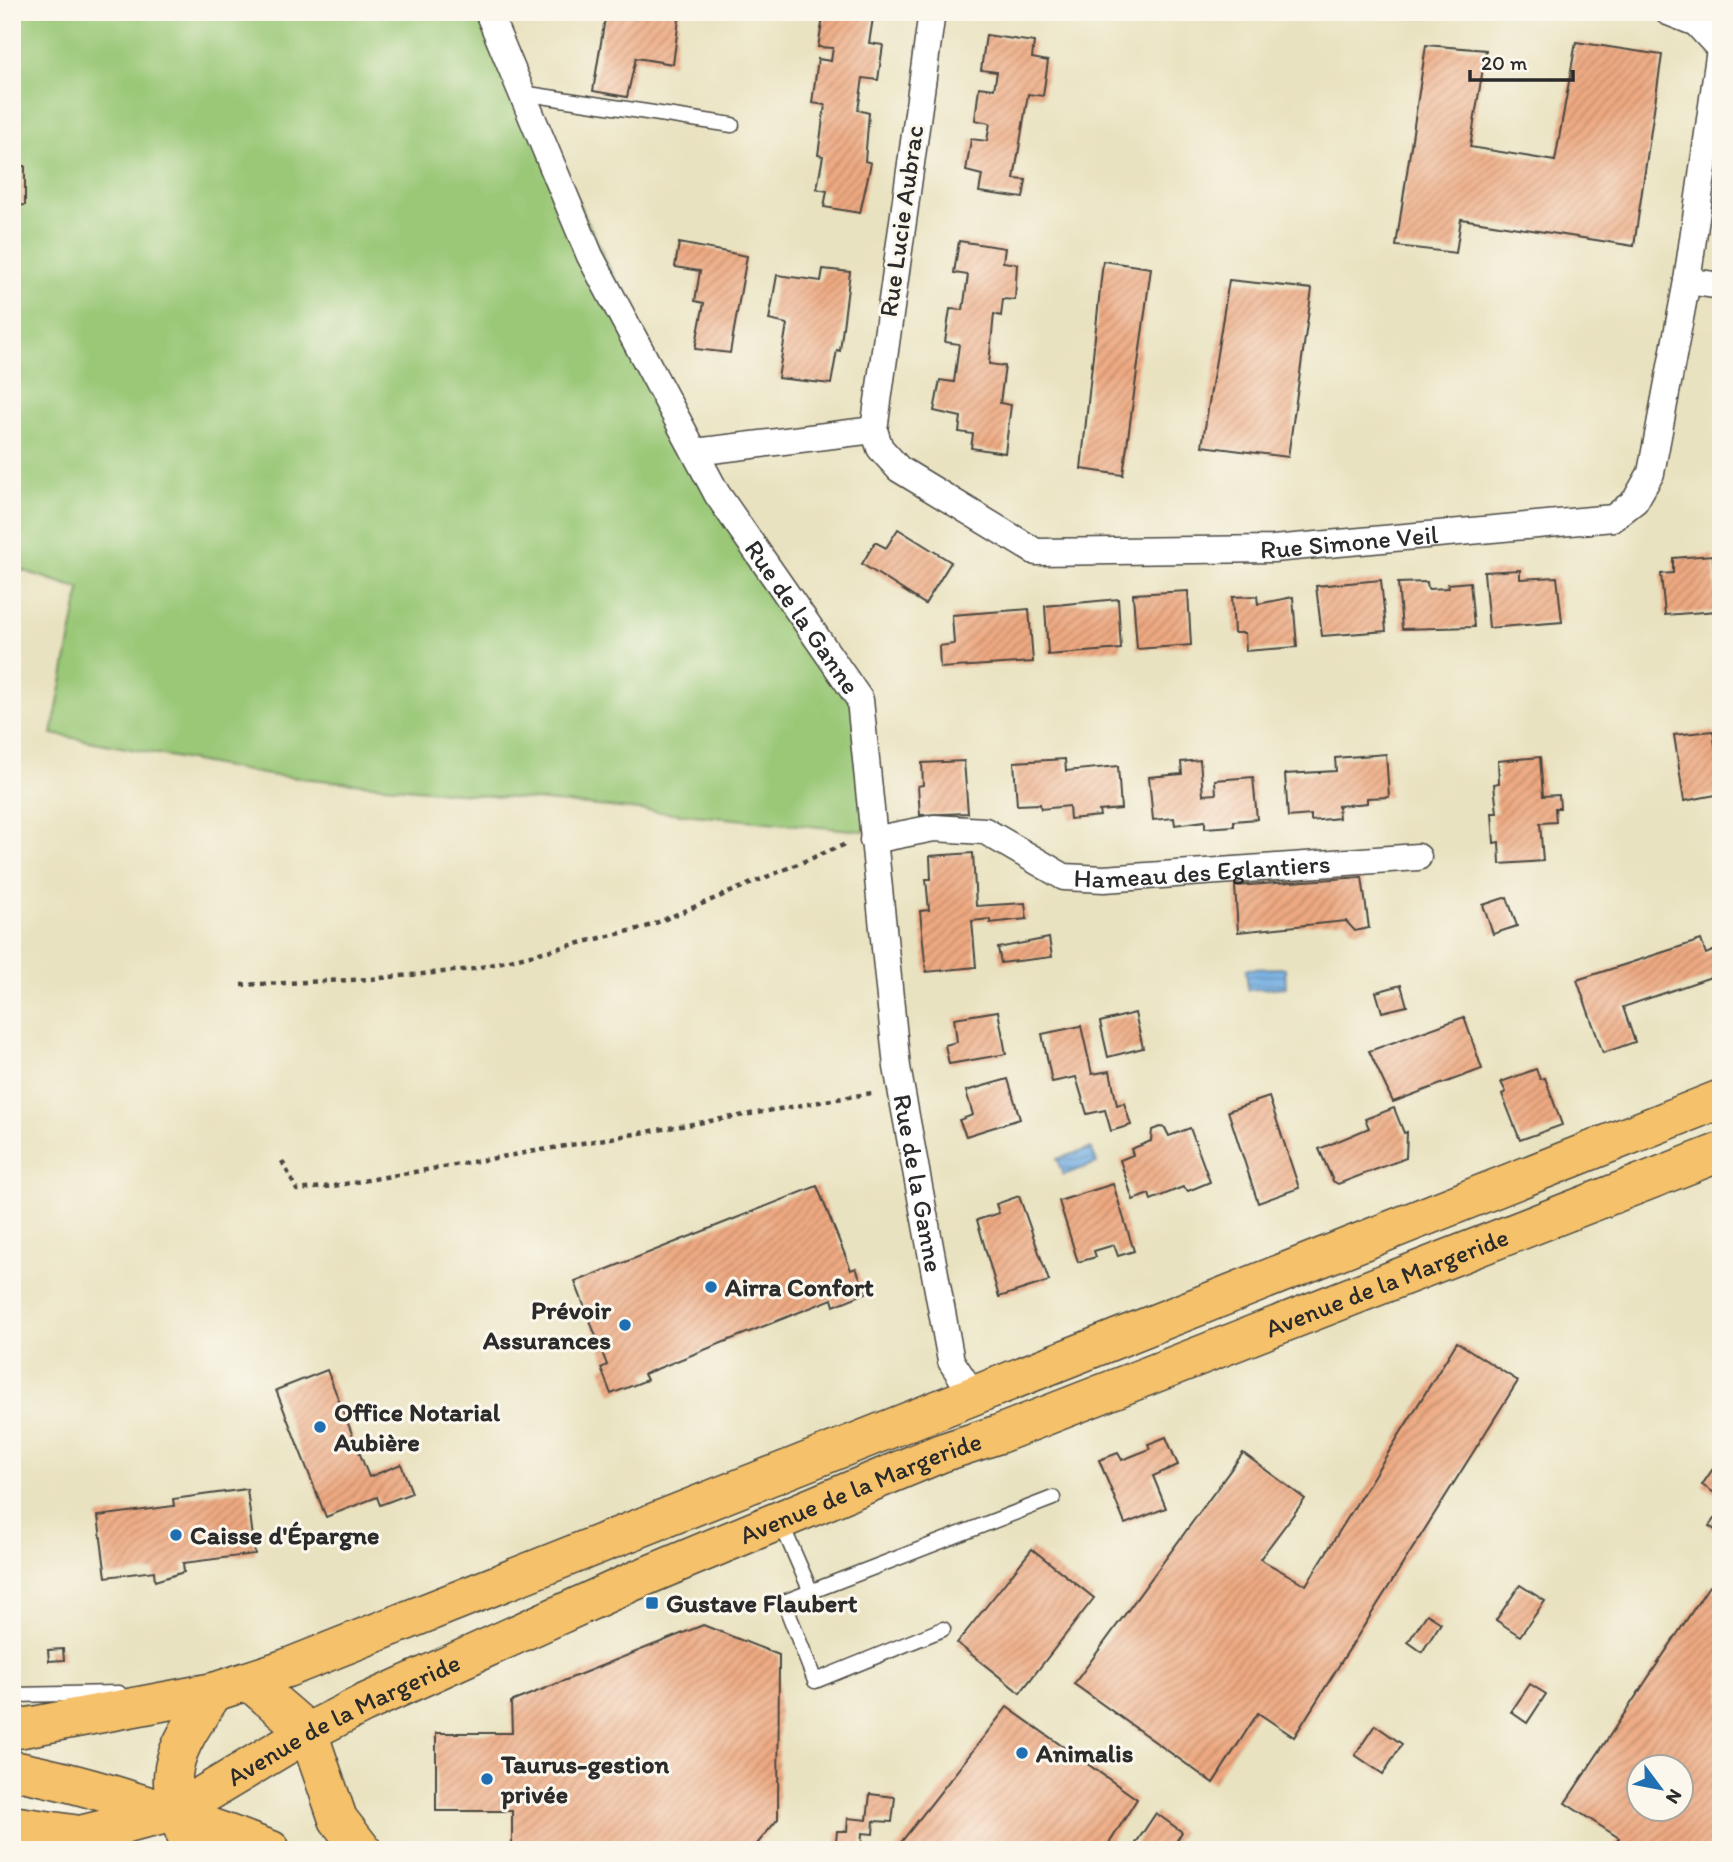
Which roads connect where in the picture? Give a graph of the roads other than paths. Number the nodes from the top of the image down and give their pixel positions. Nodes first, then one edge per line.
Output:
1 (488, 12) edge
2 (932, 12) edge
3 (1668, 12) edge
4 (522, 93) junction
5 (732, 125) dead end
6 (1687, 281) junction
7 (1721, 286) edge
8 (874, 430) junction
9 (695, 452) junction
10 (873, 836) junction
11 (1418, 857) dead end
12 (1721, 1099) edge
13 (1721, 1152) edge
14 (987, 1415) junction
15 (1053, 1498) dead end
16 (780, 1521) junction
17 (811, 1592) junction
18 (943, 1629) dead end
19 (250, 1682) junction
20 (214, 1692) junction
21 (12, 1695) edge
22 (12, 1730) edge
23 (308, 1732) junction
24 (12, 1770) edge
25 (175, 1812) junction
26 (12, 1825) edge
27 (192, 1850) edge
28 (271, 1850) edge
29 (362, 1850) edge

1 - 4 street, Rue de la Ganne
2 - 8 street, Rue Lucie Aubrac
3 - 6 street
4 - 5 lane
4 - 9 street, Rue de la Ganne
6 - 7 street
6 - 8 street, Rue Simone Veil
8 - 9 street
9 - 10 street, Rue de la Ganne
10 - 11 street, Hameau des Eglantiers
10 - 14 street, Rue de la Ganne
12 - 14 main road, Avenue de la Margeride
13 - 14 main road, Avenue de la Margeride
14 - 16 main road, Avenue de la Margeride
14 - 19 main road, Avenue de la Margeride
15 - 17 lane
16 - 17 lane
16 - 23 main road, Avenue de la Margeride
17 - 18 lane
19 - 20 main road, Avenue de la Margeride
19 - 23 main road
20 - 21 lane
20 - 22 main road, Avenue de la Margeride
20 - 25 main road
23 - 25 main road, Avenue de la Margeride
23 - 29 main road
24 - 25 main road
25 - 26 main road, Avenue de la Margeride
25 - 27 main road
25 - 28 main road

